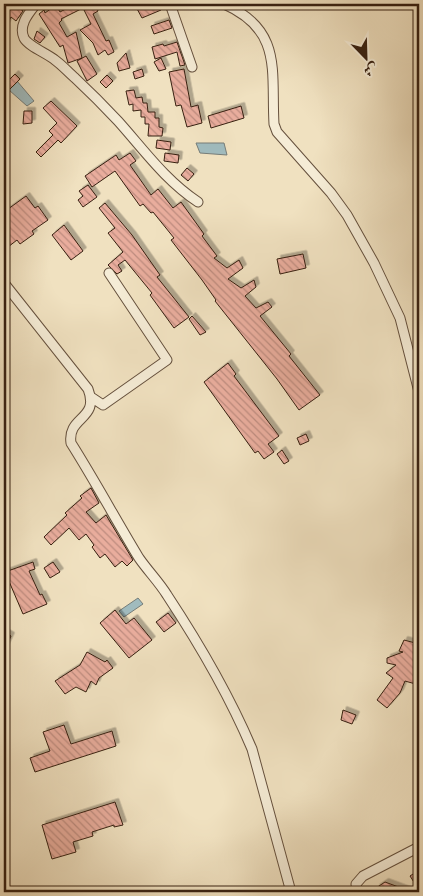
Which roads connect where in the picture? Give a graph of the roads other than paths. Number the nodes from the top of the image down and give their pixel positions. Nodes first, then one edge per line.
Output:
1 (36, 4) edge
2 (170, 4) edge
3 (224, 4) edge
4 (192, 67) dead end
5 (198, 202) dead end
6 (109, 273) dead end
7 (4, 283) edge
8 (419, 392) edge
9 (91, 397) junction
10 (419, 847) edge
11 (291, 892) edge
12 (357, 892) edge

1 - 5 street
2 - 4 street
3 - 8 street
6 - 9 street
7 - 9 street
9 - 11 street
10 - 12 street

